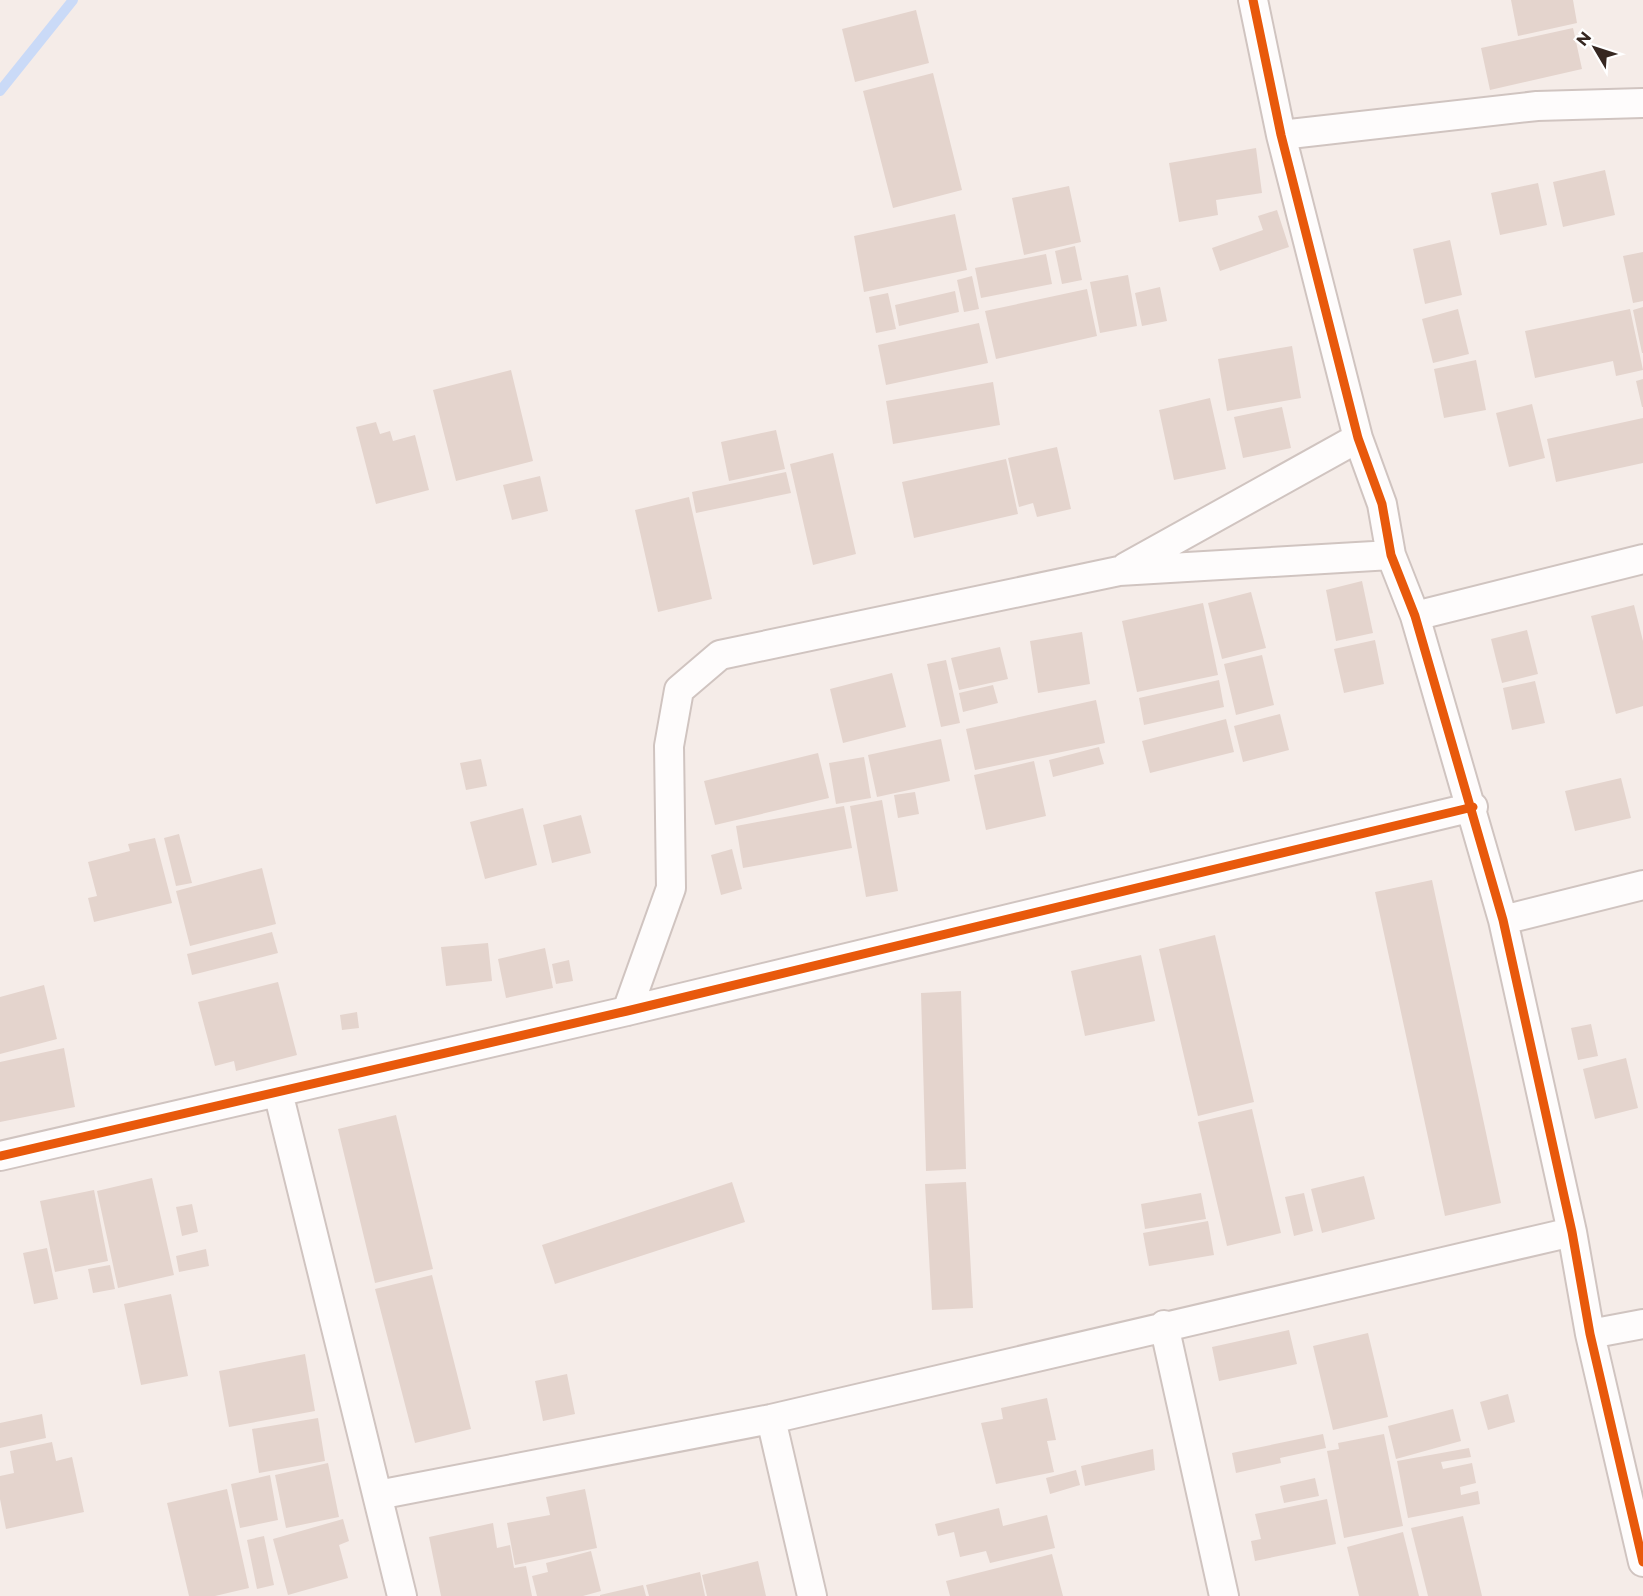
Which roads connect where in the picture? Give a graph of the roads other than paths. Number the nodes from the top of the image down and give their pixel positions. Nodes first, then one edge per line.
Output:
1 (1253, 0) edge
2 (1643, 104) edge
3 (1281, 135) junction
4 (1358, 438) junction
5 (1391, 555) junction
6 (1643, 559) edge
7 (1119, 571) junction
8 (1415, 616) junction
9 (1473, 807) junction
10 (1643, 885) edge
11 (1503, 920) junction
12 (627, 1011) junction
13 (278, 1092) junction
14 (0, 1156) edge
15 (1572, 1232) junction
16 (1643, 1324) edge
17 (1164, 1325) junction
18 (1590, 1334) junction
19 (771, 1419) junction
20 (378, 1495) junction
21 (1643, 1562) edge
22 (402, 1596) edge
23 (812, 1596) edge
24 (1224, 1596) edge

1 - 3 street
2 - 3 street
3 - 4 street
4 - 5 street
4 - 7 street
5 - 7 street
5 - 8 street
6 - 8 street
7 - 12 street
8 - 9 street
9 - 11 street
9 - 12 street
10 - 11 street
11 - 15 street
12 - 13 street
13 - 14 street
13 - 20 street
15 - 17 street
15 - 18 street
16 - 18 street
17 - 19 street
17 - 24 street
18 - 21 street
19 - 20 street
19 - 23 street
20 - 22 street

